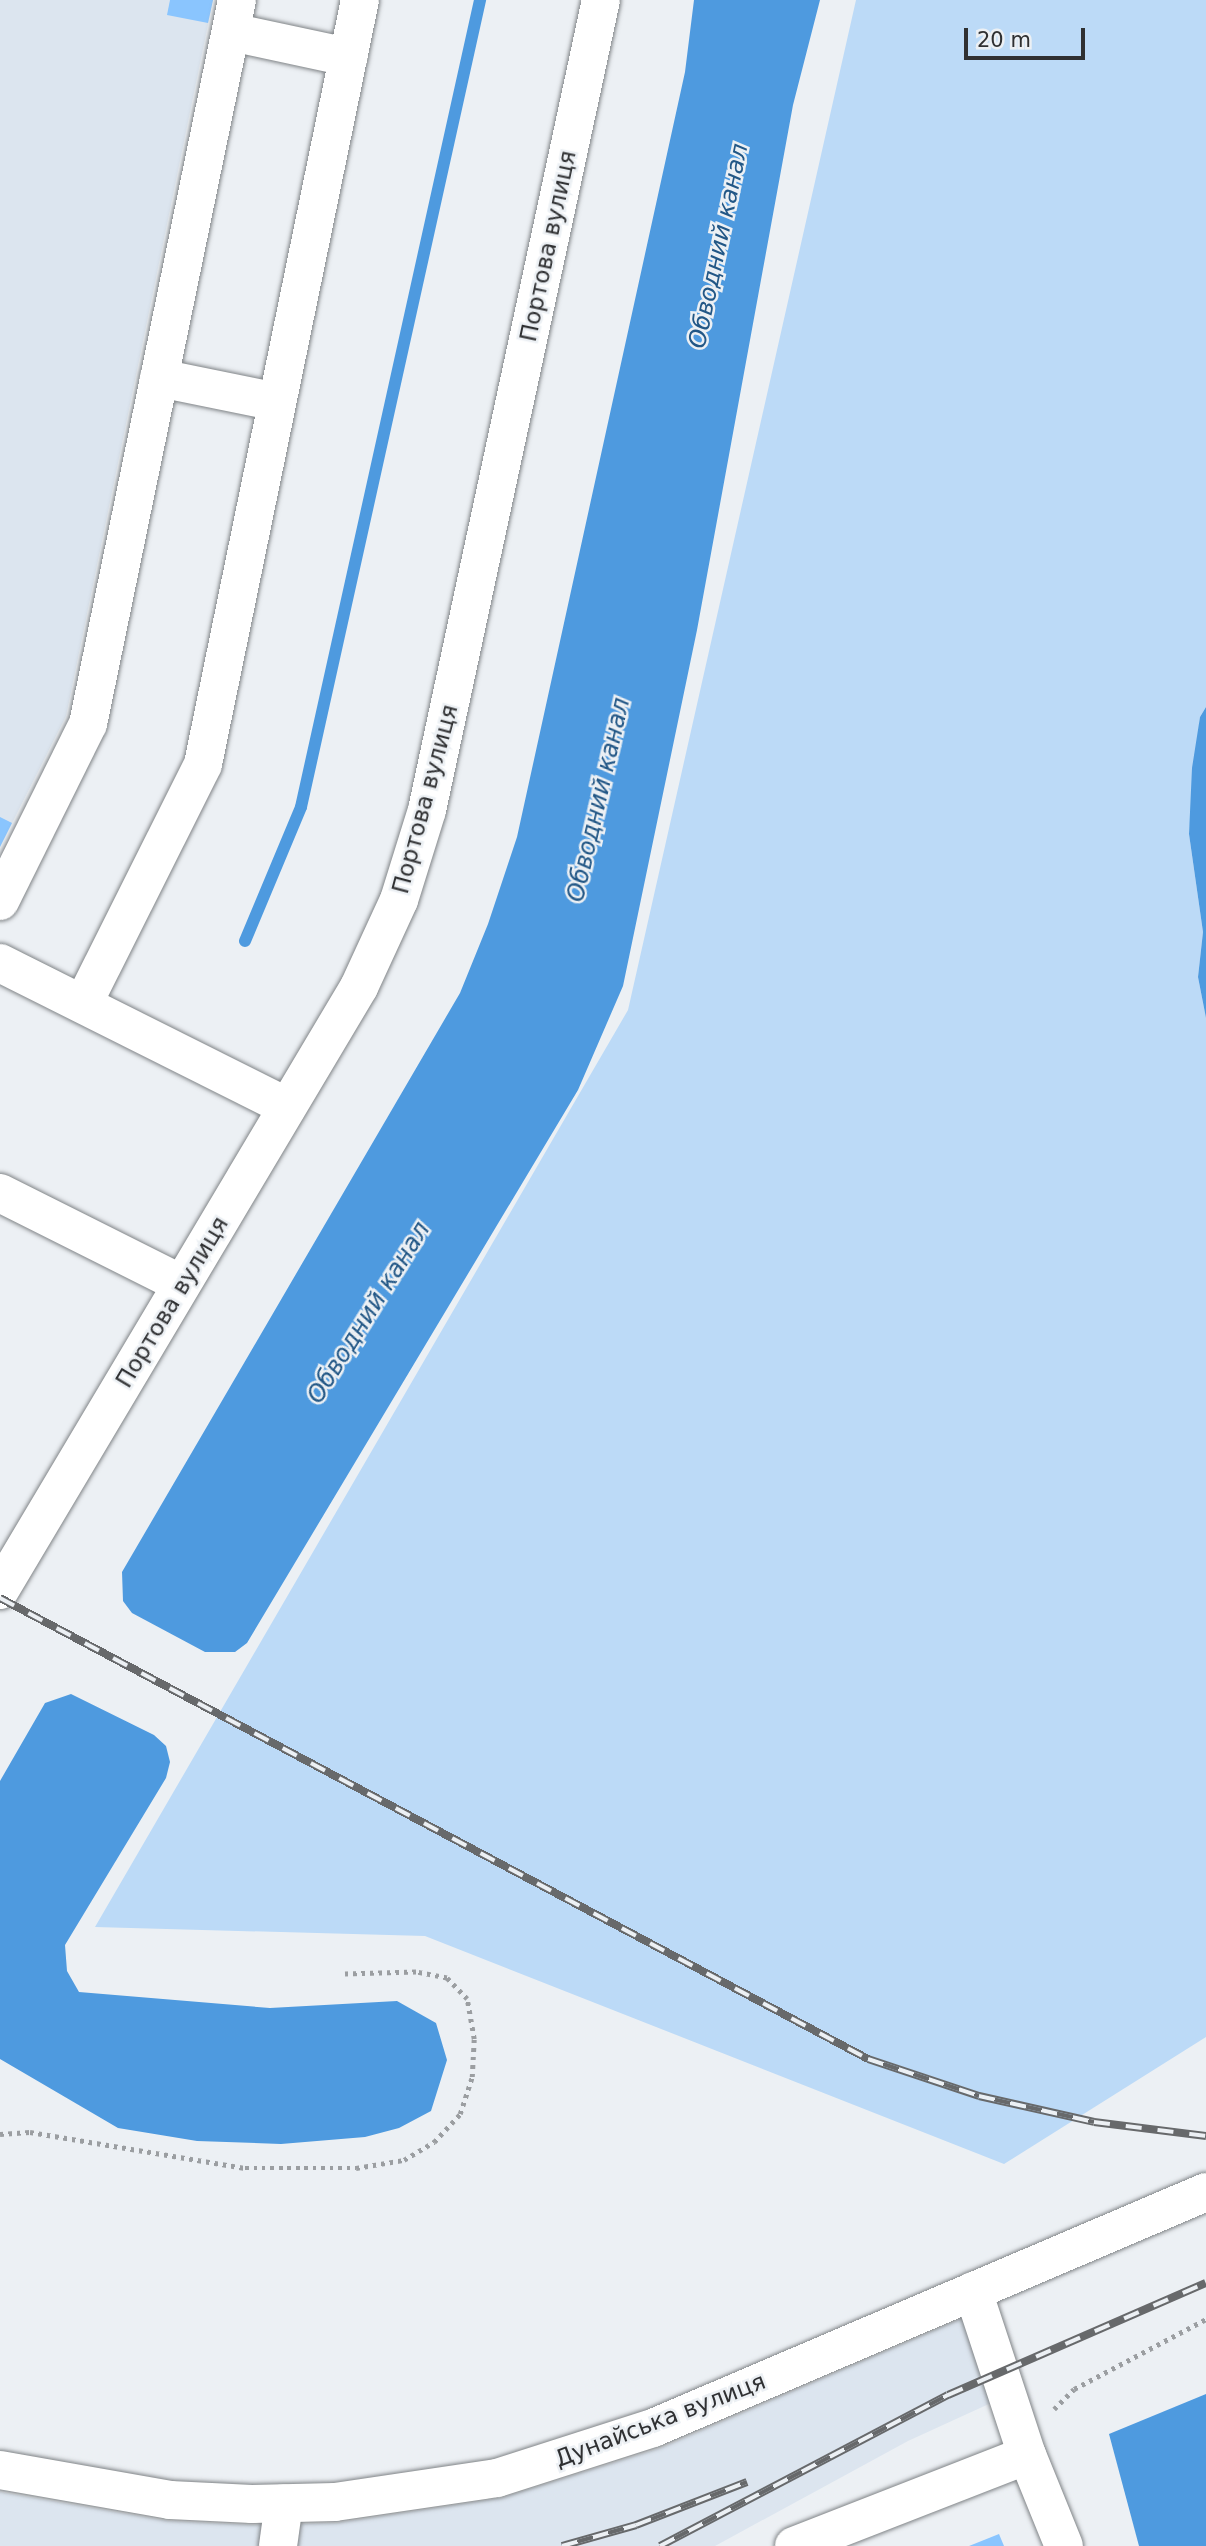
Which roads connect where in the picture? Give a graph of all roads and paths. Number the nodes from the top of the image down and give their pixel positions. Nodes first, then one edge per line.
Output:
1 (360, 0) edge
2 (601, 0) edge
3 (234, 16) edge
4 (348, 57) junction
5 (159, 378) junction
6 (277, 402) junction
7 (0, 901) edge
8 (0, 963) edge
9 (83, 1004) junction
10 (287, 1107) junction
11 (0, 1193) edge
12 (182, 1284) junction
13 (0, 1590) edge
14 (345, 1974) dead end
15 (0, 2134) edge
16 (1206, 2192) edge
17 (973, 2291) junction
18 (1206, 2319) edge
19 (1027, 2455) junction
20 (0, 2470) edge
21 (284, 2503) junction
22 (278, 2546) edge
23 (794, 2546) edge
24 (1064, 2546) edge

1 - 4 street
2 - 10 street, Портова вулиця
3 - 4 street
3 - 5 street
4 - 6 street
5 - 6 street
5 - 7 street
6 - 9 street
8 - 9 street
9 - 10 street
10 - 12 street, Портова вулиця
11 - 12 street
12 - 13 street, Портова вулиця
14 - 15 path
16 - 17 street, Дунайська вулиця
17 - 19 street
17 - 21 street, Дунайська вулиця
18 - 19 path
19 - 23 street
19 - 24 street
20 - 21 street, Дунайська вулиця
21 - 22 street

